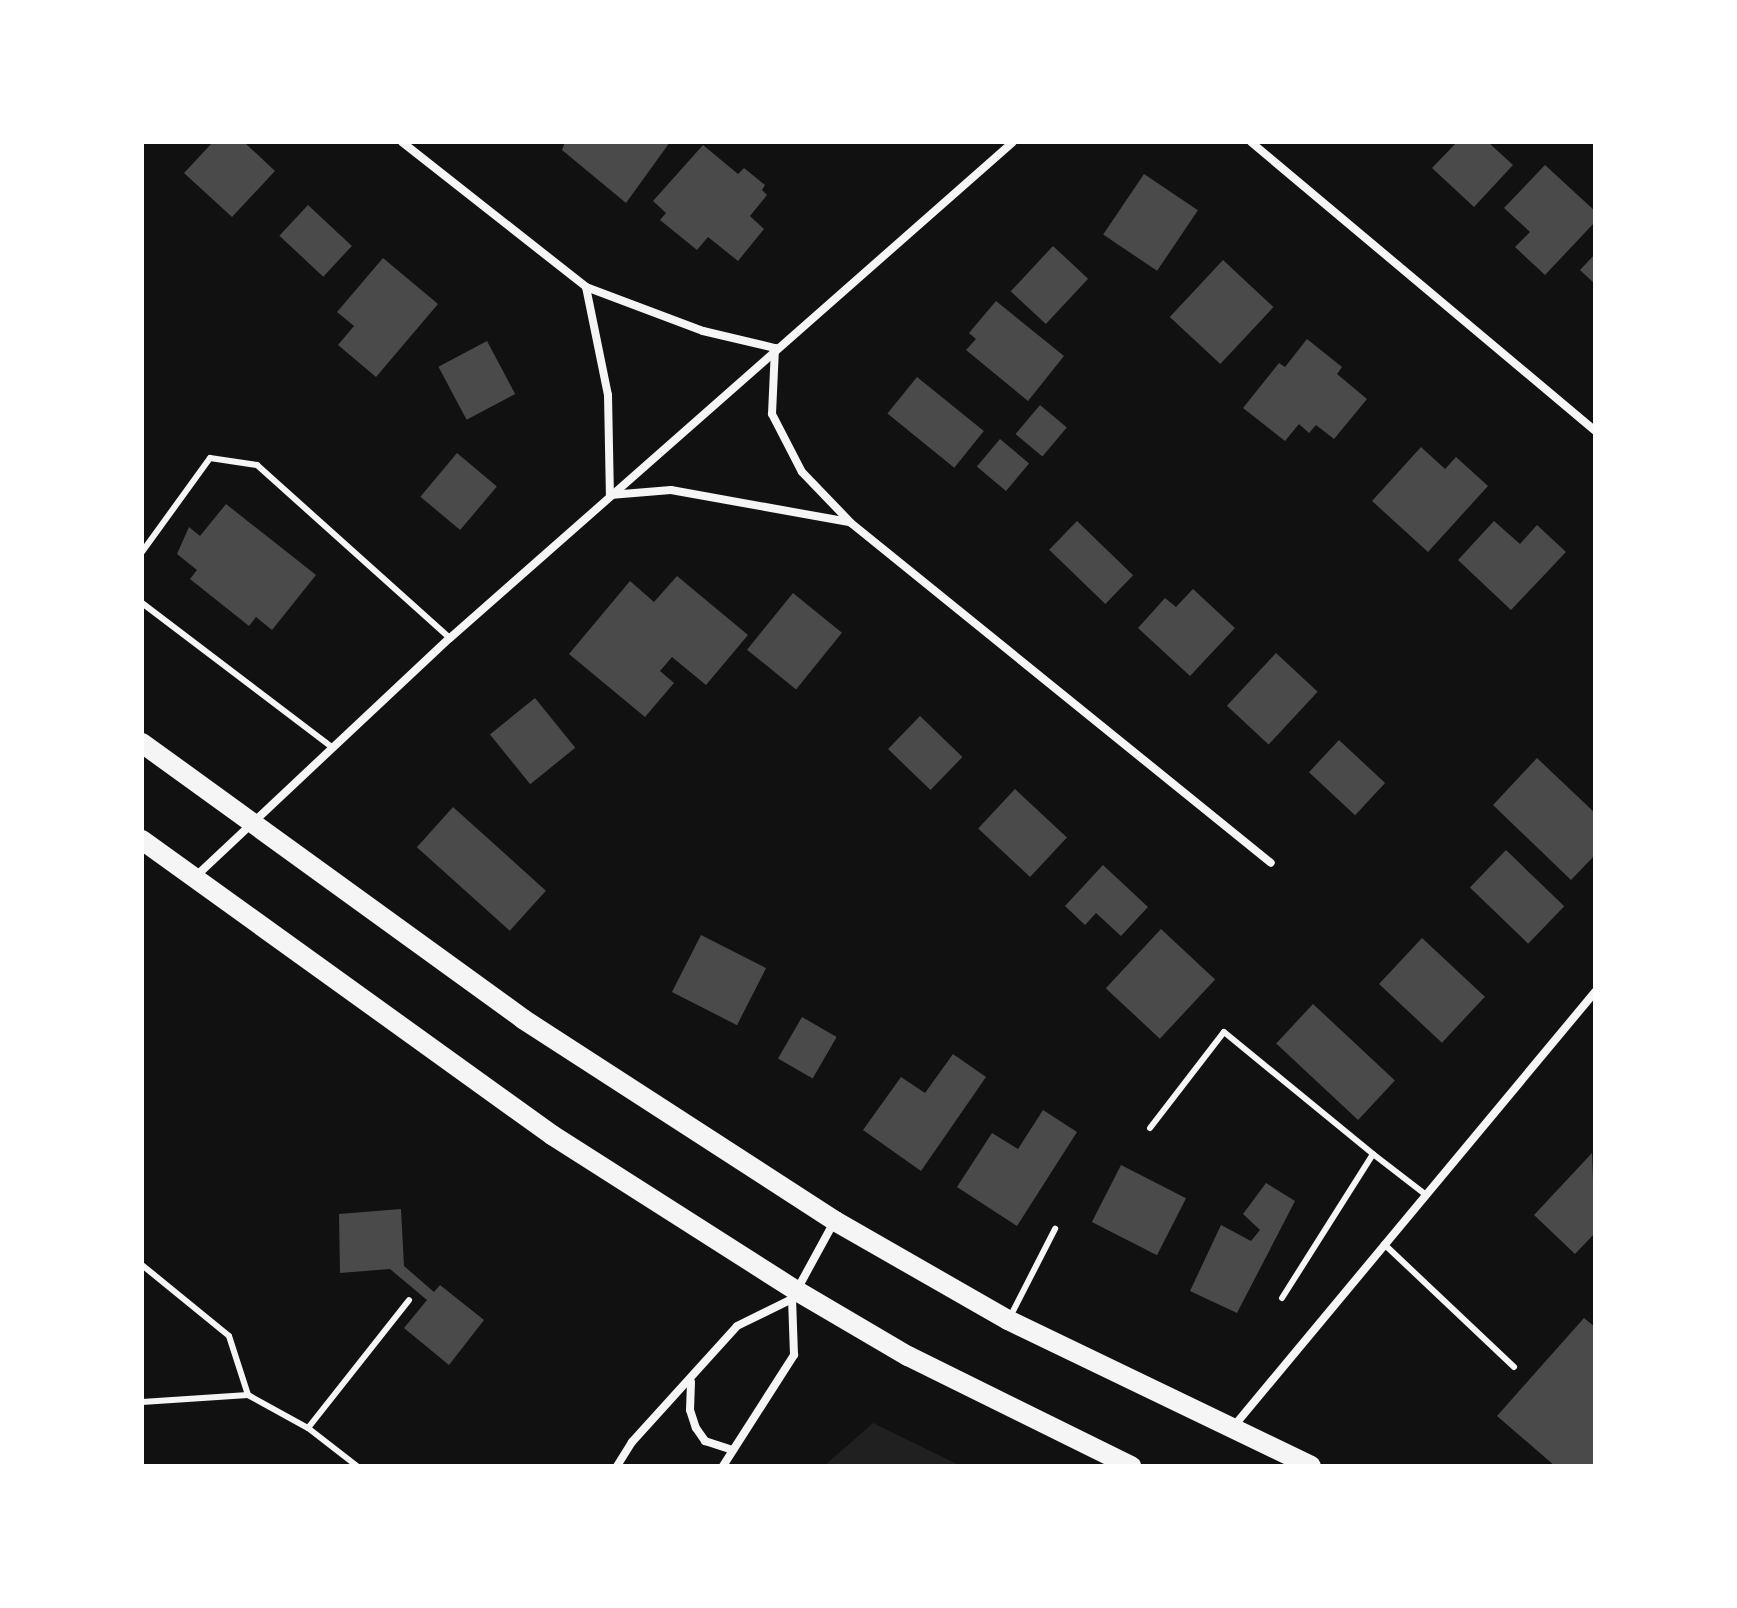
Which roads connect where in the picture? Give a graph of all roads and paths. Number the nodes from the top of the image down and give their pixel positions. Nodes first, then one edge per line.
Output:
1 (402, 142) edge
2 (1013, 142) edge
3 (1251, 142) edge
4 (586, 287) junction
5 (775, 348) junction
6 (1595, 431) edge
7 (610, 495) junction
8 (851, 523) junction
9 (142, 552) edge
10 (142, 603) edge
11 (450, 638) junction
12 (142, 743) edge
13 (332, 747) junction
14 (250, 823) junction
15 (142, 840) edge
16 (1271, 863) dead end
17 (194, 879) junction
18 (1595, 992) edge
19 (1150, 1128) dead end
20 (1373, 1154) junction
21 (1426, 1195) junction
22 (835, 1221) junction
23 (1055, 1229) dead end
24 (1384, 1244) junction
25 (142, 1265) edge
26 (794, 1295) junction
27 (1282, 1298) dead end
28 (409, 1300) dead end
29 (1008, 1320) junction
30 (1514, 1367) dead end
31 (691, 1381) junction
32 (248, 1395) junction
33 (142, 1402) edge
34 (308, 1428) junction
35 (1231, 1429) junction
36 (733, 1450) junction
37 (357, 1466) edge
38 (617, 1466) edge
39 (723, 1466) edge
40 (1131, 1466) edge
41 (1311, 1466) edge

1 - 4 street
2 - 5 street
3 - 6 street
4 - 5 street
4 - 7 street
5 - 7 street
5 - 8 street
7 - 8 street
7 - 11 street
8 - 16 street
9 - 11 lane
10 - 13 lane
11 - 13 street
12 - 14 main road
13 - 14 street
14 - 17 street
14 - 22 main road
15 - 17 main road
17 - 26 main road
18 - 21 street
19 - 20 lane
20 - 21 lane
20 - 27 lane
21 - 24 street
22 - 26 street
22 - 29 main road
23 - 29 lane
24 - 30 lane
24 - 35 street
25 - 32 lane
26 - 31 street
26 - 36 street
26 - 40 main road
28 - 34 lane
29 - 35 main road
31 - 36 street
31 - 38 street
32 - 33 lane
32 - 34 lane
34 - 37 lane
35 - 41 main road
36 - 39 street

